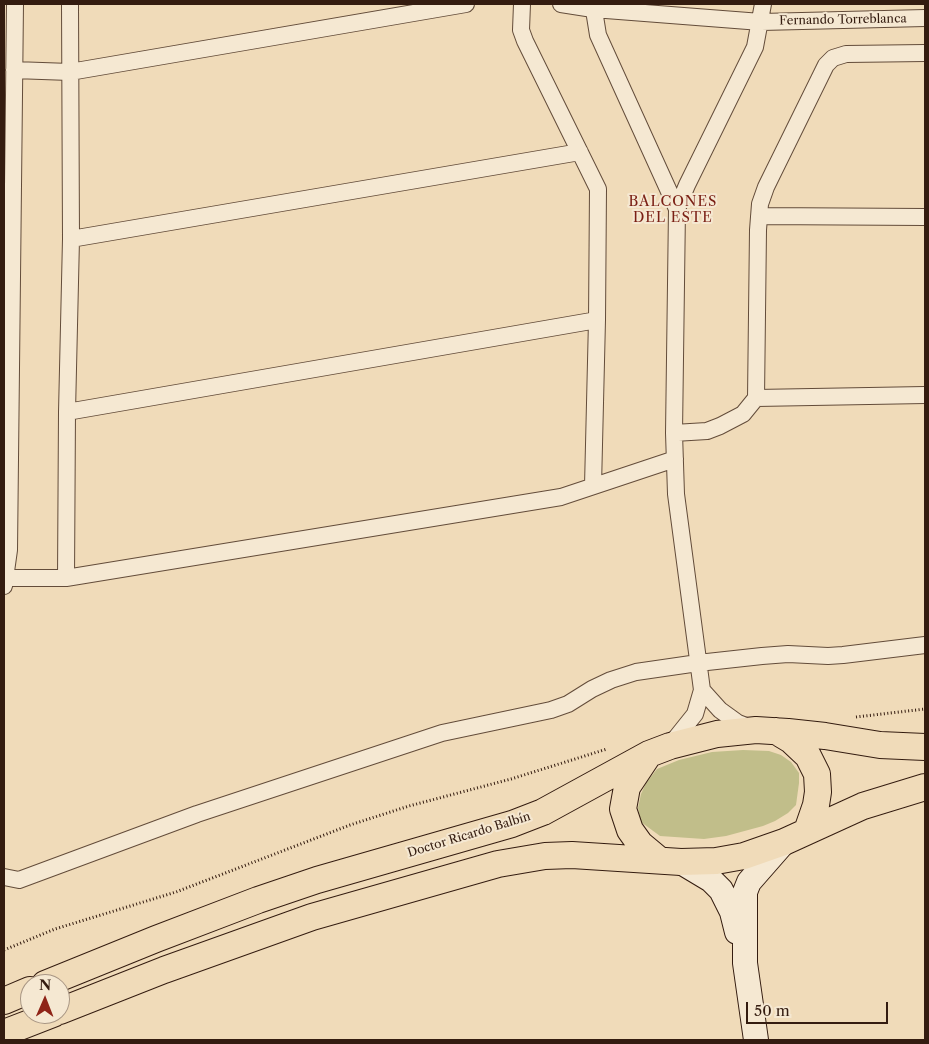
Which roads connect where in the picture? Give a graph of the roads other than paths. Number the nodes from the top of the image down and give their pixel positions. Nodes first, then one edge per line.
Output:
1 (15, 4) edge
2 (70, 4) edge
3 (466, 4) edge
4 (522, 4) edge
5 (561, 4) edge
6 (763, 4) edge
7 (593, 6) edge
8 (925, 18) edge
9 (761, 22) junction
10 (925, 53) edge
11 (14, 70) junction
12 (70, 72) junction
13 (580, 152) junction
14 (677, 209) junction
15 (759, 216) junction
16 (925, 217) edge
17 (71, 239) junction
18 (597, 320) junction
19 (925, 395) edge
20 (756, 398) junction
21 (67, 412) junction
22 (674, 432) junction
23 (675, 458) junction
24 (593, 486) junction
25 (66, 578) junction
26 (4, 582) edge
27 (925, 645) edge
28 (698, 663) junction
29 (702, 690) junction
30 (766, 731) junction
31 (925, 747) edge
32 (660, 750) junction
33 (925, 787) edge
34 (807, 830) junction
35 (784, 842) junction
36 (669, 860) junction
37 (4, 877) edge
38 (745, 963) junction
39 (70, 974) edge
40 (20, 994) edge
41 (4, 1001) edge
42 (70, 1007) edge
43 (27, 1024) edge
44 (4, 1033) edge
45 (756, 1040) edge

1 - 11 street
2 - 12 street
3 - 12 street
4 - 13 street
5 - 7 street, Fernando Torreblanca
6 - 9 street
7 - 9 street, Fernando Torreblanca
7 - 14 street
8 - 9 street, Fernando Torreblanca
9 - 14 street
10 - 15 street
11 - 12 street
11 - 26 street
12 - 17 street
13 - 17 street
13 - 18 street
14 - 22 street
15 - 16 street
15 - 20 street
17 - 21 street
18 - 21 street
18 - 24 street
19 - 20 street
20 - 22 street
21 - 25 street
22 - 23 street
23 - 24 street
23 - 28 street
24 - 25 street
25 - 26 street
27 - 28 street
28 - 29 street
28 - 37 street
29 - 30 street
29 - 32 street
30 - 31 main road, Doctor Ricardo Balbín
30 - 32 main road, Doctor Ricardo Balbín
30 - 34 main road
32 - 36 main road
32 - 39 main road, Doctor Ricardo Balbín
33 - 34 main road
34 - 35 main road
35 - 36 main road
35 - 38 main road
36 - 38 main road
36 - 42 main road
38 - 45 main road
40 - 41 main road
43 - 44 main road

